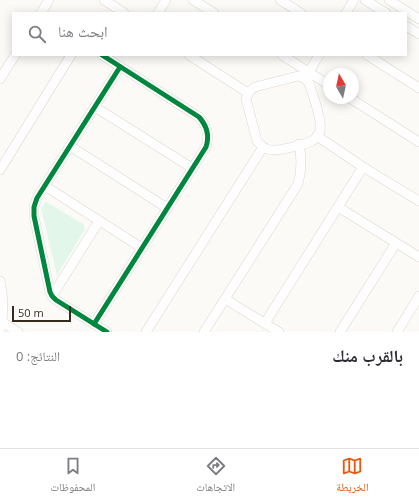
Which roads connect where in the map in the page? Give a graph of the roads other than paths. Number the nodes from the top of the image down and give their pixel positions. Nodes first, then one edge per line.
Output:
1 (49, 0) edge
2 (166, 0) edge
3 (193, 0) edge
4 (280, 0) edge
5 (354, 0) edge
6 (365, 0) edge
7 (389, 0) edge
8 (107, 1) edge
9 (42, 12) edge
10 (123, 12) edge
11 (159, 12) edge
12 (212, 12) edge
13 (299, 12) edge
14 (347, 12) edge
15 (384, 12) edge
16 (419, 19) edge
17 (407, 27) edge
18 (419, 34) edge
19 (14, 56) edge
20 (70, 56) edge
21 (104, 56) edge
22 (191, 56) edge
23 (283, 56) edge
24 (318, 56) edge
25 (369, 56) edge
26 (120, 67) junction
27 (307, 75) junction
28 (0, 79) edge
29 (323, 82) edge
30 (419, 88) edge
31 (248, 93) junction
32 (359, 104) edge
33 (95, 107) junction
34 (317, 136) junction
35 (419, 142) edge
36 (299, 144) junction
37 (70, 146) junction
38 (263, 147) junction
39 (363, 167) junction
40 (192, 168) junction
41 (0, 170) edge
42 (45, 186) junction
43 (419, 201) edge
44 (338, 207) junction
45 (167, 208) junction
46 (100, 221) junction
47 (396, 243) junction
48 (142, 248) junction
49 (419, 257) edge
50 (0, 281) edge
51 (52, 296) junction
52 (419, 296) edge
53 (225, 299) junction
54 (265, 323) junction
55 (94, 324) junction
56 (1, 326) edge
57 (18, 332) edge
58 (107, 332) edge
59 (146, 332) edge
60 (204, 332) edge
61 (279, 332) edge
62 (340, 332) edge
63 (397, 332) edge

1 - 9 street
2 - 11 street
3 - 12 street
4 - 13 street
5 - 14 street
6 - 15 street
7 - 16 street
8 - 10 street
17 - 18 street
19 - 28 street
20 - 41 street
21 - 26 street
22 - 31 street
23 - 27 street
24 - 27 street
25 - 30 street
26 - 33 street
26 - 40 street
27 - 29 street
27 - 31 street
27 - 34 street
31 - 38 street
32 - 35 street
33 - 37 street
33 - 40 street
34 - 36 street
34 - 39 street
36 - 38 street
36 - 53 street
37 - 42 street
37 - 45 street
38 - 59 street
39 - 43 street
39 - 44 street
40 - 45 street
42 - 46 street
42 - 51 street
44 - 47 street
44 - 54 street
45 - 48 street
46 - 48 street
46 - 51 street
47 - 49 street
47 - 62 street
48 - 55 street
50 - 56 street
51 - 55 street
52 - 63 street
53 - 54 street
53 - 60 street
54 - 61 street
55 - 58 street
56 - 57 street

